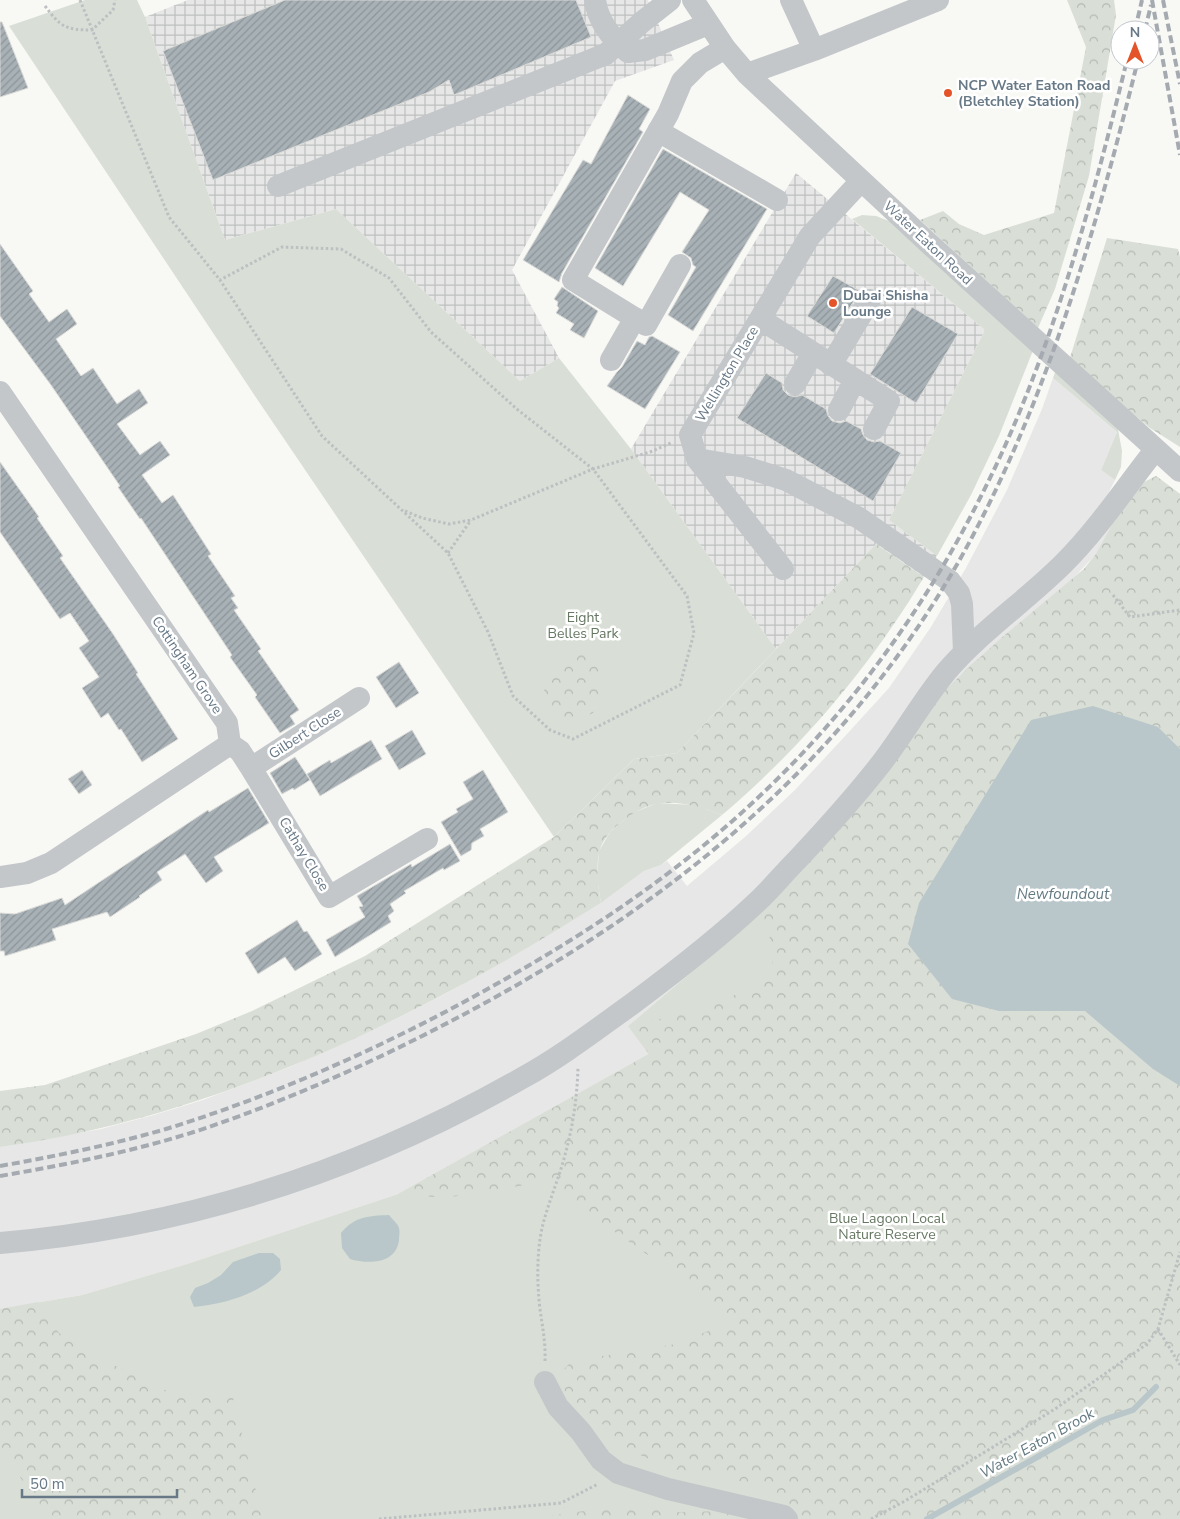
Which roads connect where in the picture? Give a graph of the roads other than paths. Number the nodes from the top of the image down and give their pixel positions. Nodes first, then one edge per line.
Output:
1 (595, 0) edge
2 (670, 0) edge
3 (693, 0) edge
4 (791, 0) edge
5 (938, 0) edge
6 (708, 24) junction
7 (617, 43) junction
8 (725, 48) junction
9 (814, 50) junction
10 (747, 74) junction
11 (658, 131) junction
12 (861, 181) junction
13 (278, 186) dead end
14 (777, 200) dead end
15 (680, 265) dead end
16 (870, 300) dead end
17 (635, 318) junction
18 (760, 319) junction
19 (822, 359) junction
20 (611, 360) dead end
21 (855, 380) junction
22 (795, 384) dead end
23 (0, 392) edge
24 (839, 410) dead end
25 (874, 429) dead end
26 (1155, 450) junction
27 (697, 458) junction
28 (1180, 471) edge
29 (783, 569) dead end
30 (964, 652) junction
31 (359, 698) dead end
32 (230, 744) junction
33 (251, 768) junction
34 (427, 839) dead end
35 (0, 877) edge
36 (0, 1243) edge
37 (545, 1382) road end
38 (787, 1519) edge

1 - 7 street
2 - 7 street
3 - 6 street, Water Eaton Road
4 - 9 street
5 - 9 street
6 - 7 street
6 - 8 street, Water Eaton Road
7 - 13 street
8 - 10 street, Water Eaton Road
8 - 11 street
9 - 10 street
10 - 12 street, Water Eaton Road
11 - 14 street
11 - 17 street
12 - 18 street, Wellington Place
12 - 26 street, Water Eaton Road
15 - 17 street
16 - 19 street
17 - 20 street
18 - 19 street
18 - 27 street, Wellington Place
19 - 21 street
19 - 22 street
21 - 24 street
21 - 25 street
23 - 32 street, Cottingham Grove
26 - 28 street, Water Eaton Road
26 - 30 street
27 - 29 street, Wellington Place
27 - 30 street
30 - 36 street
31 - 33 street, Gilbert Close
32 - 33 street, Cathay Close
32 - 35 street
33 - 34 street, Cathay Close
37 - 38 street

